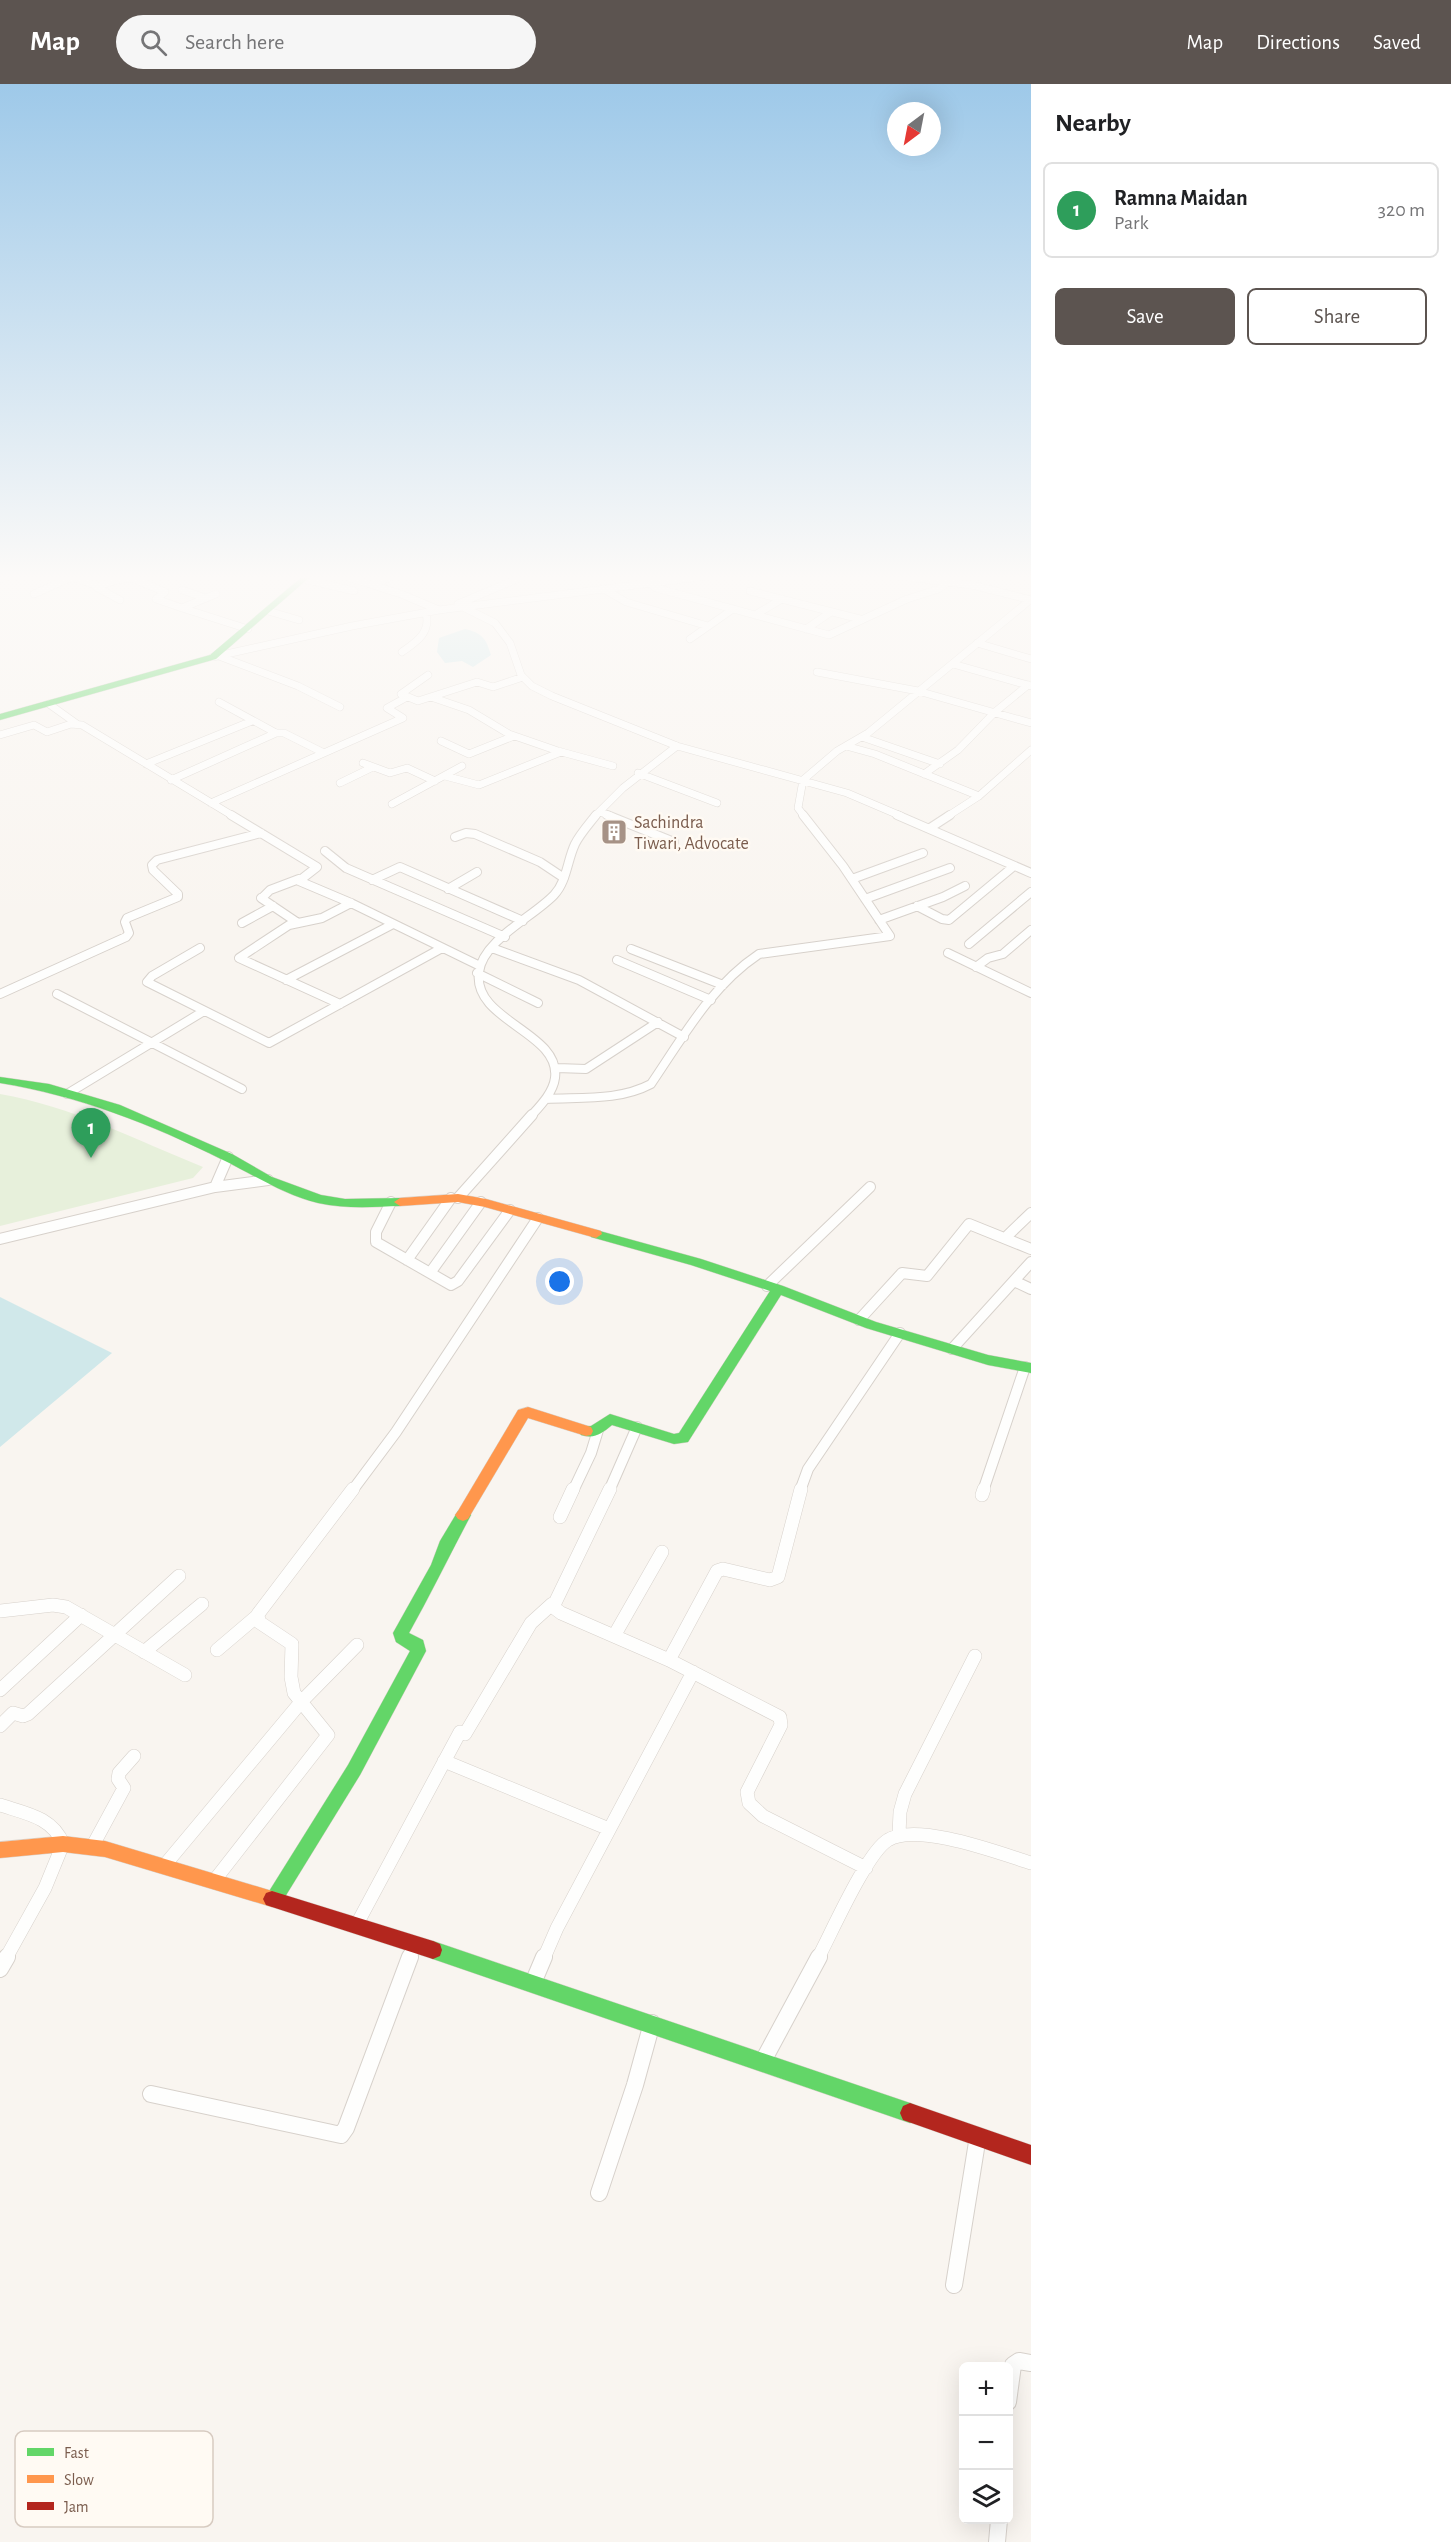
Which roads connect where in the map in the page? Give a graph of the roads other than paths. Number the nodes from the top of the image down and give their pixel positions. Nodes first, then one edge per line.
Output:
1 (95, 691) edge
2 (307, 691) edge
3 (405, 691) edge
4 (450, 691) edge
5 (541, 691) edge
6 (918, 691) joint
7 (1024, 691) edge
8 (431, 697) junction
9 (407, 698) junction
10 (219, 702) dead end
11 (49, 704) junction
12 (340, 707) dead end
13 (995, 712) junction
14 (0, 717) edge
15 (252, 721) junction
16 (1031, 723) edge
17 (77, 724) junction
18 (276, 733) junction
19 (0, 735) edge
20 (514, 736) junction
21 (862, 737) junction
22 (441, 741) dead end
23 (677, 746) junction
24 (846, 746) junction
25 (1031, 750) edge
26 (322, 752) junction
27 (561, 752) junction
28 (363, 763) dead end
29 (940, 764) junction
30 (146, 765) junction
31 (613, 765) dead end
32 (462, 766) dead end
33 (374, 767) junction
34 (638, 773) junction
35 (924, 774) junction
36 (444, 776) junction
37 (171, 780) junction
38 (803, 780) junction
39 (435, 781) junction
40 (340, 783) dead end
41 (979, 795) junction
42 (211, 803) junction
43 (717, 803) dead end
44 (392, 804) dead end
45 (600, 812) junction
46 (930, 828) junction
47 (261, 833) junction
48 (455, 837) dead end
49 (674, 842) dead end
50 (325, 851) dead end
51 (923, 853) dead end
52 (1014, 866) junction
53 (950, 868) dead end
54 (477, 872) dead end
55 (1031, 873) edge
56 (564, 878) junction
57 (298, 879) junction
58 (852, 879) junction
59 (372, 880) junction
60 (965, 886) dead end
61 (448, 889) junction
62 (1031, 892) edge
63 (865, 899) junction
64 (351, 903) junction
65 (273, 906) junction
66 (917, 906) junction
67 (879, 920) junction
68 (523, 921) junction
69 (242, 923) dead end
70 (298, 923) junction
71 (393, 924) junction
72 (1031, 930) edge
73 (505, 937) junction
74 (969, 944) dead end
75 (200, 948) dead end
76 (442, 948) junction
77 (492, 948) junction
78 (631, 949) dead end
79 (948, 953) dead end
80 (617, 960) dead end
81 (976, 967) junction
82 (478, 969) junction
83 (286, 980) junction
84 (1031, 981) edge
85 (723, 985) junction
86 (1027, 991) edge
87 (0, 994) edge
88 (57, 994) dead end
89 (711, 1000) junction
90 (537, 1003) dead end
91 (340, 1004) junction
92 (204, 1011) junction
93 (658, 1023) junction
94 (684, 1037) junction
95 (152, 1043) junction
96 (557, 1068) junction
97 (0, 1080) edge
98 (242, 1089) dead end
99 (68, 1094) junction
100 (546, 1099) junction
101 (228, 1157) junction
102 (268, 1180) junction
103 (215, 1187) junction
104 (870, 1187) dead end
105 (454, 1198) junction
106 (391, 1202) junction
107 (482, 1202) junction
108 (510, 1210) junction
109 (1031, 1213) edge
110 (538, 1218) junction
111 (1005, 1238) junction
112 (0, 1239) edge
113 (1031, 1249) edge
114 (407, 1260) junction
115 (1031, 1262) edge
116 (430, 1273) junction
117 (1014, 1281) junction
118 (772, 1288) junction
119 (1031, 1289) edge
120 (859, 1320) junction
121 (900, 1333) junction
122 (952, 1349) junction
123 (1028, 1367) edge
124 (637, 1427) junction
125 (598, 1430) junction
126 (982, 1496) dead end
127 (560, 1517) dead end
128 (662, 1552) dead end
129 (179, 1576) dead end
130 (202, 1604) dead end
131 (552, 1604) junction
132 (0, 1611) edge
133 (81, 1615) junction
134 (257, 1616) junction
135 (114, 1635) junction
136 (614, 1636) junction
137 (357, 1645) dead end
138 (217, 1650) dead end
139 (144, 1652) junction
140 (975, 1656) dead end
141 (669, 1660) junction
142 (693, 1672) junction
143 (184, 1675) dead end
144 (0, 1690) edge
145 (301, 1702) junction
146 (0, 1726) edge
147 (134, 1756) dead end
148 (444, 1761) junction
149 (0, 1805) edge
150 (609, 1829) junction
151 (899, 1834) junction
152 (63, 1844) junction
153 (92, 1847) junction
154 (0, 1850) edge
155 (1031, 1863) edge
156 (164, 1866) junction
157 (866, 1868) junction
158 (214, 1881) junction
159 (274, 1899) junction
160 (357, 1924) junction
161 (415, 1943) junction
162 (0, 1969) edge
163 (533, 1983) junction
164 (652, 2023) junction
165 (763, 2061) junction
166 (151, 2094) dead end
167 (978, 2136) junction
168 (1031, 2155) edge
169 (599, 2193) dead end
170 (954, 2285) dead end
171 (1031, 2363) edge
172 (1013, 2365) edge
173 (999, 2524) edge
174 (997, 2542) edge

1 - 11 street
2 - 12 street
3 - 9 street
4 - 8 street
5 - 23 street
6 - 13 street
6 - 21 street
7 - 13 street
8 - 9 street
8 - 20 street
9 - 26 street
10 - 15 street
11 - 14 street
11 - 17 street
13 - 16 street
13 - 29 street
15 - 18 street
15 - 30 street
17 - 19 street
17 - 30 street
18 - 26 street
18 - 37 street
20 - 22 street
20 - 27 street
21 - 24 street
21 - 29 street
23 - 34 street
23 - 38 street
24 - 35 street
24 - 38 street
25 - 41 street
26 - 42 street
27 - 31 street
27 - 36 street
28 - 33 street
29 - 35 street
30 - 37 street
32 - 36 street
33 - 39 street
33 - 40 street
34 - 43 street
34 - 45 street
35 - 41 street
36 - 39 street
37 - 42 street
38 - 46 street
38 - 58 street
39 - 44 street
41 - 46 street
42 - 47 street
45 - 49 street
45 - 56 street
46 - 52 street
47 - 57 street
47 - 87 street
48 - 56 street
50 - 59 street
51 - 58 street
52 - 55 street
52 - 66 street
53 - 63 street
54 - 61 street
56 - 68 street
57 - 64 street
57 - 65 street
58 - 63 street
59 - 61 street
59 - 73 street
60 - 66 street
61 - 68 street
62 - 74 street
63 - 67 street
64 - 70 street
64 - 71 street
65 - 69 street
65 - 70 street
66 - 67 street
67 - 85 street
68 - 73 street
70 - 83 street
71 - 76 street
71 - 83 street
72 - 81 street
73 - 77 street
75 - 92 street
76 - 82 street
76 - 91 street
77 - 82 street
77 - 93 street
78 - 85 street
79 - 81 street
80 - 89 street
81 - 86 street
82 - 90 street
82 - 96 street
83 - 91 street
84 - 86 street
85 - 89 street
88 - 95 street
89 - 94 street
91 - 92 street
92 - 95 street
93 - 94 street
93 - 96 street
94 - 100 street
95 - 98 street
95 - 99 street
96 - 100 street
97 - 99 street
99 - 101 street
100 - 105 street
101 - 102 street
101 - 103 street
102 - 103 street
102 - 106 street
103 - 112 street
104 - 118 street
105 - 106 street
105 - 107 street
105 - 114 street
106 - 114 street
107 - 108 street
107 - 116 street
108 - 110 street
108 - 116 street
109 - 111 street
110 - 118 street
110 - 134 street
111 - 113 street
111 - 120 street
114 - 116 street
115 - 117 street
117 - 119 street
117 - 122 street
118 - 120 street
118 - 124 street
120 - 121 street
121 - 122 street
121 - 141 street
122 - 123 street
123 - 126 street
124 - 125 street
124 - 131 street
125 - 127 street
125 - 159 street
128 - 136 street
129 - 135 street
130 - 139 street
131 - 136 street
131 - 148 street
132 - 133 street
133 - 135 street
133 - 144 street
134 - 138 street
134 - 145 street
135 - 139 street
135 - 146 street
136 - 141 street
137 - 145 street
139 - 143 street
140 - 151 street
141 - 142 street
142 - 150 street
142 - 157 street
145 - 156 street
145 - 158 street
147 - 153 street
148 - 150 street
148 - 160 street
149 - 152 street
150 - 163 street
151 - 155 street
151 - 157 street
152 - 153 street
152 - 154 street
152 - 162 street
153 - 156 street
156 - 158 street
157 - 165 street
158 - 159 street
159 - 160 street
160 - 161 street
161 - 163 street
161 - 166 street
163 - 164 street
164 - 165 street
164 - 169 street
165 - 167 street
167 - 168 street
167 - 170 street
171 - 172 street
173 - 174 street

